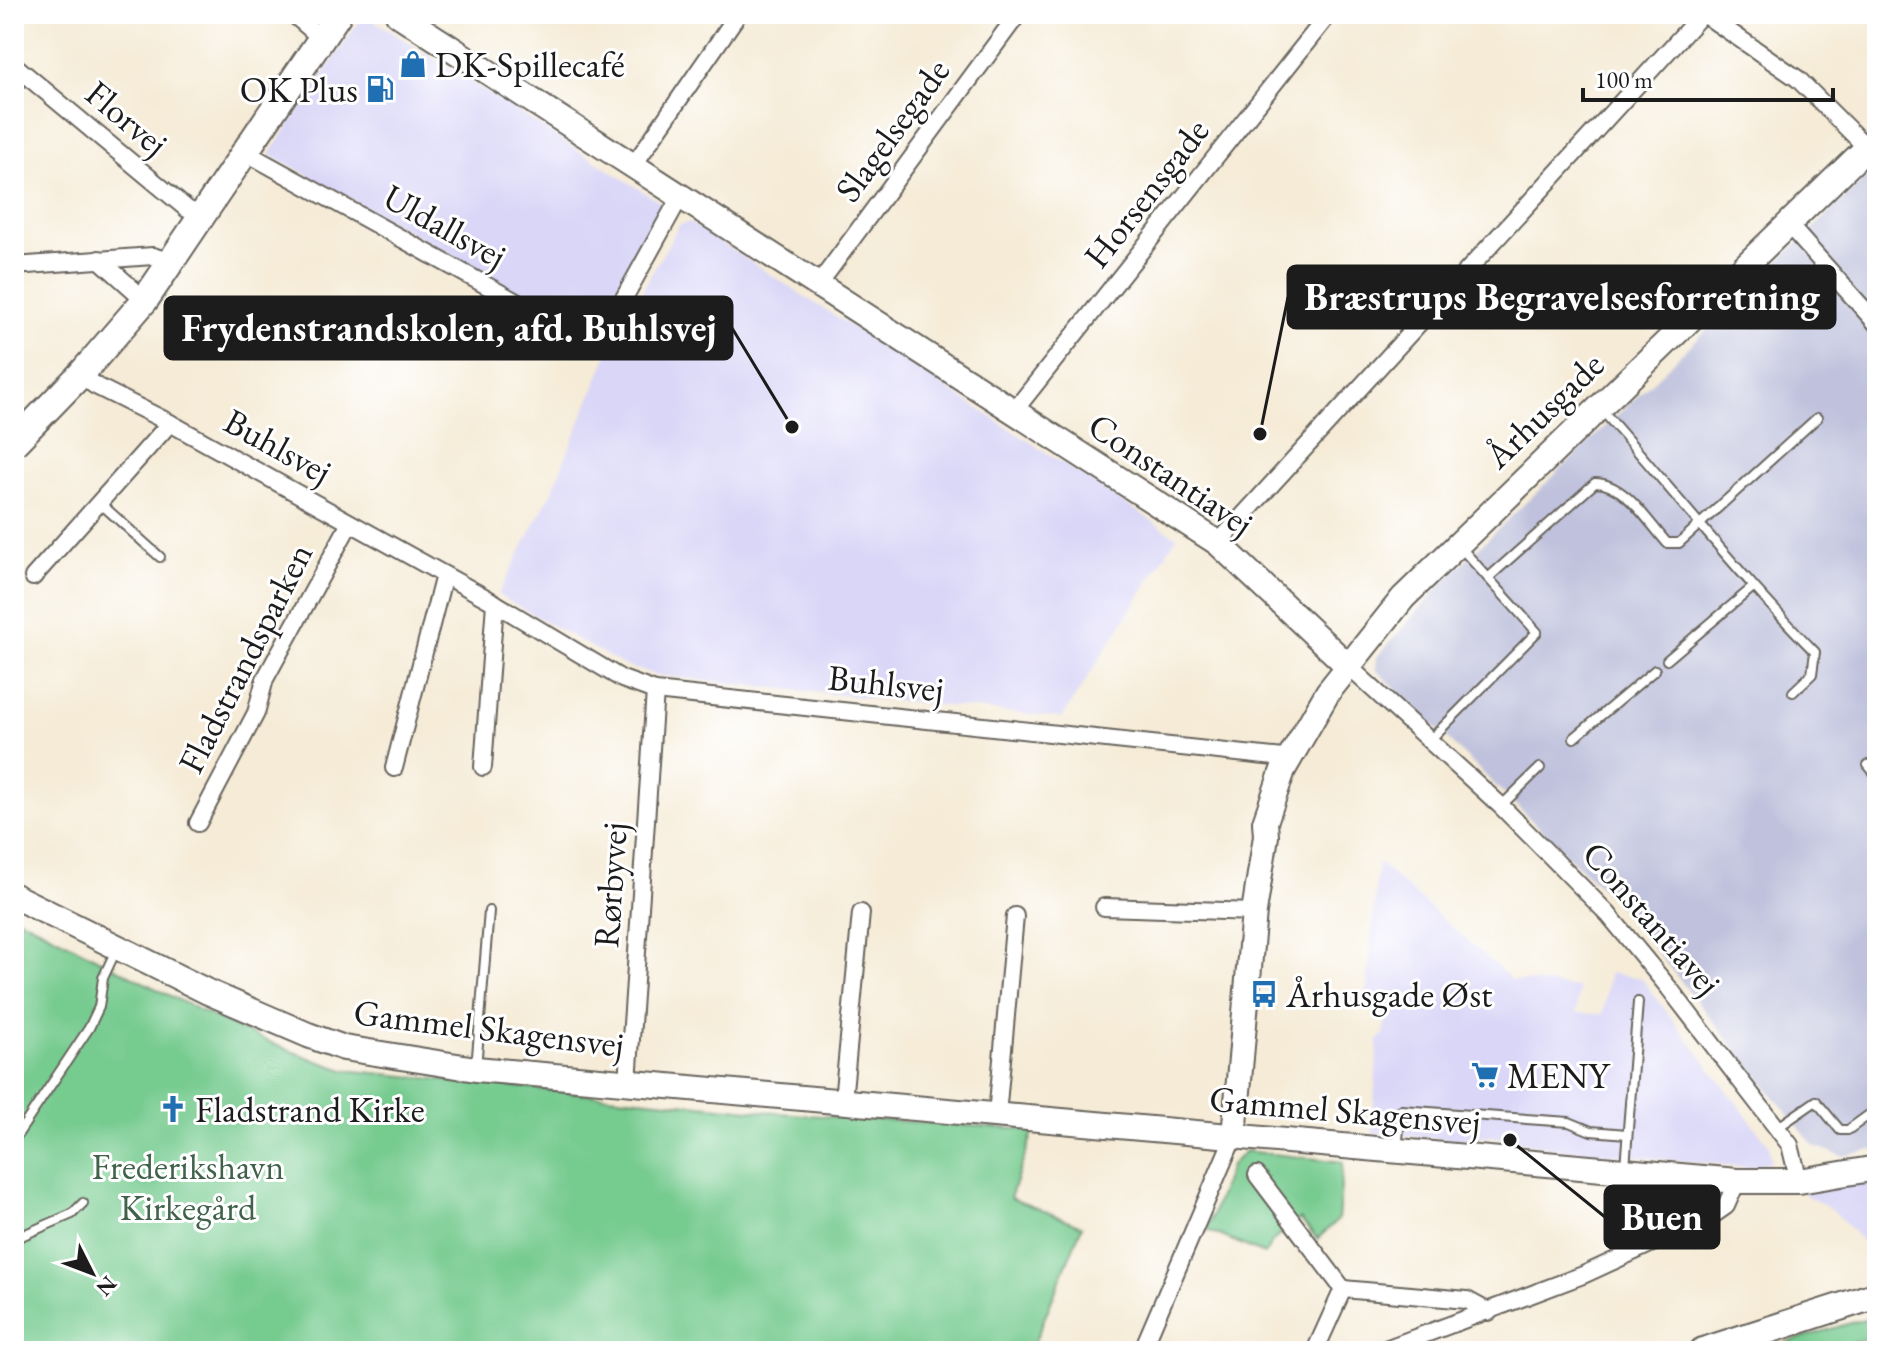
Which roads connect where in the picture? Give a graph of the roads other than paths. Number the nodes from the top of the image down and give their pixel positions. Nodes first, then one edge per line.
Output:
1 (293, 14) edge
2 (338, 14) edge
3 (398, 14) edge
4 (738, 14) edge
5 (1018, 14) edge
6 (1329, 14) edge
7 (1703, 14) edge
8 (322, 39) junction
9 (14, 65) edge
10 (1872, 143) edge
11 (245, 152) junction
12 (633, 166) junction
13 (680, 197) junction
14 (202, 216) junction
15 (1788, 224) junction
16 (99, 259) junction
17 (171, 262) junction
18 (14, 266) edge
19 (818, 285) junction
20 (145, 300) junction
21 (1877, 324) edge
22 (82, 373) junction
23 (1600, 407) junction
24 (1014, 411) junction
25 (1817, 418) dead end
26 (170, 423) junction
27 (14, 443) edge
28 (99, 502) junction
29 (350, 523) junction
30 (1703, 524) junction
31 (1218, 543) junction
32 (1458, 545) junction
33 (160, 557) dead end
34 (444, 575) junction
35 (33, 577) dead end
36 (1488, 578) junction
37 (1752, 588) junction
38 (495, 603) junction
39 (1667, 660) dead end
40 (1347, 665) junction
41 (1655, 670) dead end
42 (655, 691) junction
43 (1793, 692) dead end
44 (1574, 738) dead end
45 (1429, 742) junction
46 (1293, 759) junction
47 (1868, 765) dead end
48 (483, 767) dead end
49 (394, 768) dead end
50 (1540, 768) dead end
51 (1877, 776) edge
52 (1501, 806) junction
53 (198, 823) dead end
54 (14, 896) edge
55 (1104, 907) dead end
56 (489, 911) dead end
57 (1254, 912) junction
58 (861, 913) dead end
59 (1015, 916) dead end
60 (117, 948) junction
61 (1638, 1002) dead end
62 (476, 1069) junction
63 (628, 1082) junction
64 (843, 1101) junction
65 (1877, 1109) edge
66 (997, 1115) junction
67 (1777, 1128) junction
68 (1627, 1134) junction
69 (1234, 1136) junction
70 (14, 1140) edge
71 (1396, 1150) junction
72 (1877, 1168) edge
73 (1625, 1172) junction
74 (1257, 1175) dead end
75 (1737, 1181) junction
76 (1799, 1181) junction
77 (83, 1203) dead end
78 (14, 1239) edge
79 (1877, 1276) edge
80 (1343, 1289) junction
81 (1877, 1295) edge
82 (1489, 1312) junction
83 (1732, 1339) junction
84 (1142, 1351) edge
85 (1315, 1351) edge
86 (1380, 1351) edge
87 (1703, 1351) edge

1 - 8 street
2 - 8 main road
3 - 12 street, Constantiavej
4 - 12 street
5 - 19 street, Slagelsegade
6 - 24 street, Horsensgade
7 - 10 street
7 - 31 street
8 - 11 main road
9 - 14 street, Florvej
10 - 15 street, Århusgade
11 - 13 street, Uldallsvej
11 - 14 main road
12 - 13 street, Constantiavej
13 - 19 street, Constantiavej
14 - 17 main road
15 - 21 street
15 - 23 street, Århusgade
16 - 17 street
16 - 18 street
16 - 20 street
17 - 20 main road
19 - 24 street, Constantiavej
20 - 22 main road
22 - 26 street, Buhlsvej
22 - 27 main road
23 - 30 lane
23 - 32 street, Århusgade
24 - 31 street, Constantiavej
25 - 30 lane
26 - 28 street
26 - 29 street, Buhlsvej
28 - 33 lane
28 - 35 street
29 - 34 street, Buhlsvej
29 - 53 street, Fladstrandsparken
30 - 36 lane
30 - 37 lane
31 - 40 street, Constantiavej
32 - 36 lane
32 - 40 street, Århusgade
34 - 38 street, Buhlsvej
34 - 49 street
36 - 45 lane
37 - 39 lane
37 - 43 lane
38 - 42 street, Buhlsvej
38 - 48 street
40 - 45 street, Constantiavej
40 - 46 street, Århusgade
41 - 44 lane
42 - 46 street, Buhlsvej
42 - 63 street, Rørbyvej
45 - 52 street, Constantiavej
46 - 57 street, Århusgade
47 - 51 lane
50 - 52 lane
52 - 67 street, Constantiavej
54 - 60 street, Gammel Skagensvej
55 - 57 street
56 - 62 lane
57 - 69 street, Århusgade
58 - 64 street
59 - 66 street
60 - 62 street, Gammel Skagensvej
60 - 70 lane
61 - 68 lane
62 - 63 street, Gammel Skagensvej
63 - 64 street, Gammel Skagensvej
64 - 66 street, Gammel Skagensvej
65 - 67 lane
66 - 69 street, Gammel Skagensvej
67 - 76 street, Constantiavej
68 - 71 lane
68 - 73 lane
69 - 71 street, Gammel Skagensvej
69 - 84 street
71 - 73 street, Gammel Skagensvej
72 - 76 street, Gammel Skagensvej
73 - 75 street, Gammel Skagensvej
74 - 80 street
75 - 76 street, Gammel Skagensvej
75 - 82 street
77 - 78 lane
79 - 83 main road
80 - 82 street
80 - 85 street
81 - 83 main road
82 - 86 street
83 - 87 main road

